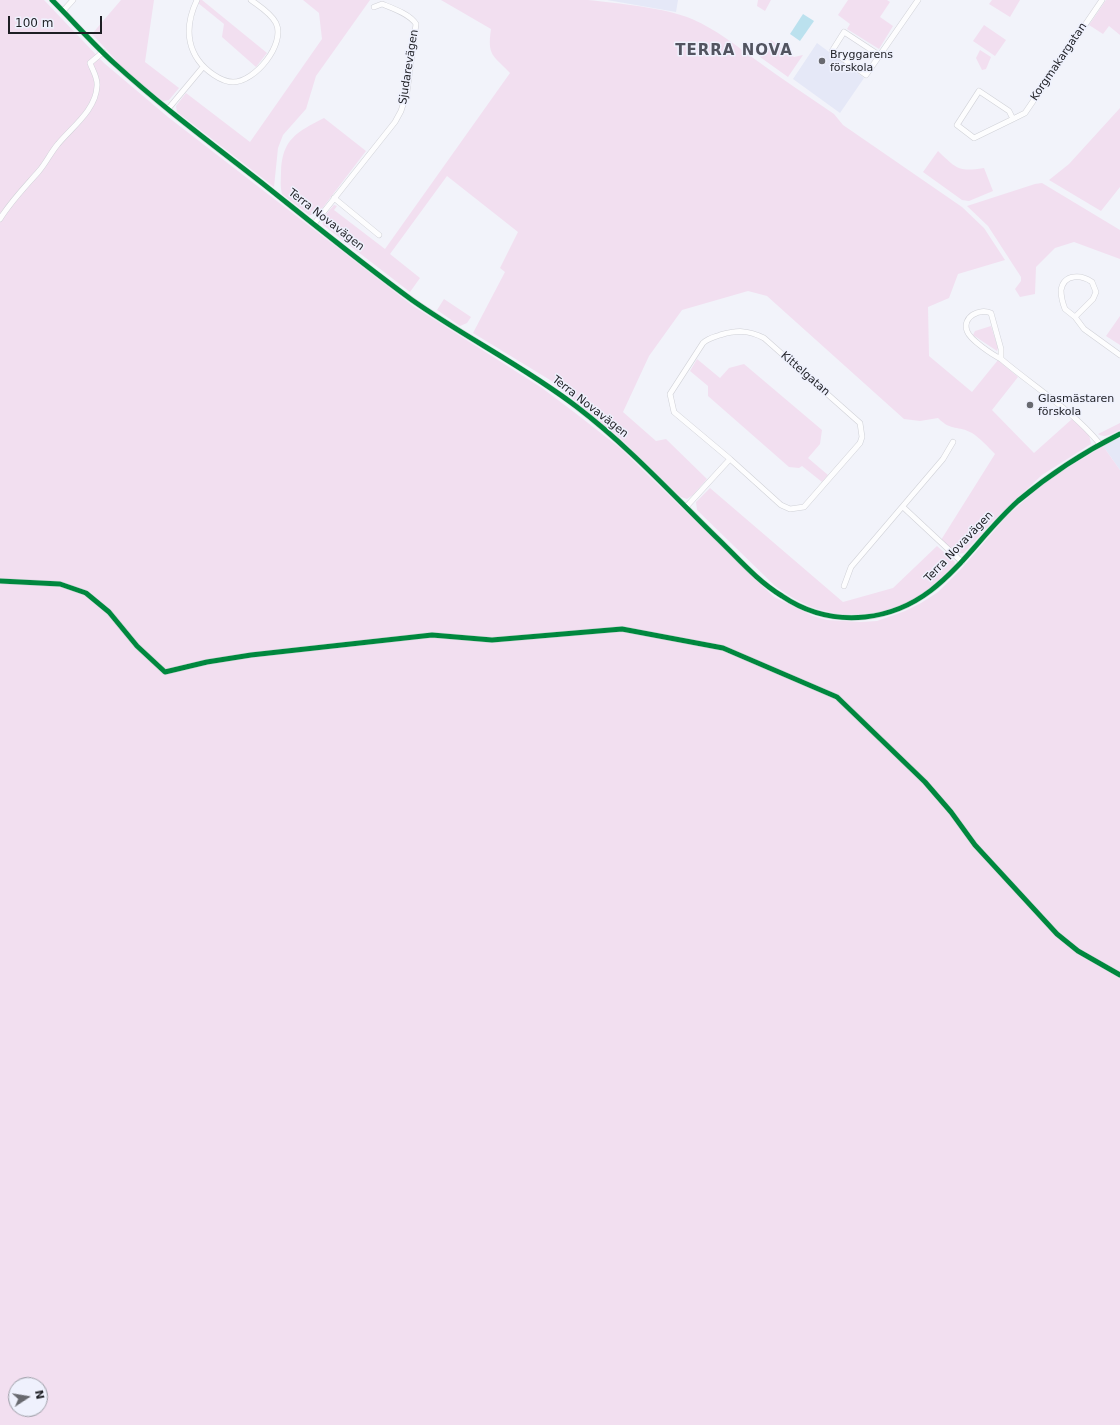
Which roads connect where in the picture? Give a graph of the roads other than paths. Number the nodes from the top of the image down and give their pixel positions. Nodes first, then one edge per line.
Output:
1 (52, 0) edge
2 (73, 0) edge
3 (197, 0) edge
4 (251, 0) edge
5 (918, 0) edge
6 (1102, 0) edge
7 (374, 7) dead end
8 (63, 12) junction
9 (103, 52) junction
10 (879, 55) junction
11 (203, 68) junction
12 (168, 109) junction
13 (1013, 119) junction
14 (334, 198) junction
15 (0, 219) edge
16 (314, 224) junction
17 (379, 235) dead end
18 (1075, 317) junction
19 (1120, 355) edge
20 (1001, 359) junction
21 (1120, 434) edge
22 (953, 442) dead end
23 (1100, 444) junction
24 (730, 459) junction
25 (686, 507) junction
26 (903, 507) junction
27 (962, 562) junction
28 (0, 581) edge
29 (844, 586) dead end
30 (1120, 976) edge

1 - 8 street, Terra Novavägen
2 - 8 street
3 - 11 street
4 - 11 street
5 - 10 street
6 - 13 street, Korgmakargatan
7 - 14 street, Sjudarevägen
8 - 9 street, Terra Novavägen
9 - 12 street, Terra Novavägen
9 - 15 street
10 - 10 street
11 - 12 street
12 - 16 street, Terra Novavägen
13 - 13 street, Korgmakargatan
14 - 16 street, Sjudarevägen
14 - 17 street
16 - 25 street, Terra Novavägen
18 - 18 street
18 - 19 street
20 - 20 street
20 - 23 street
21 - 23 street, Terra Novavägen
22 - 26 street
23 - 27 street, Terra Novavägen
24 - 24 street, Kittelgatan
24 - 25 street
25 - 27 street, Terra Novavägen
26 - 27 street
26 - 29 street
28 - 30 street

